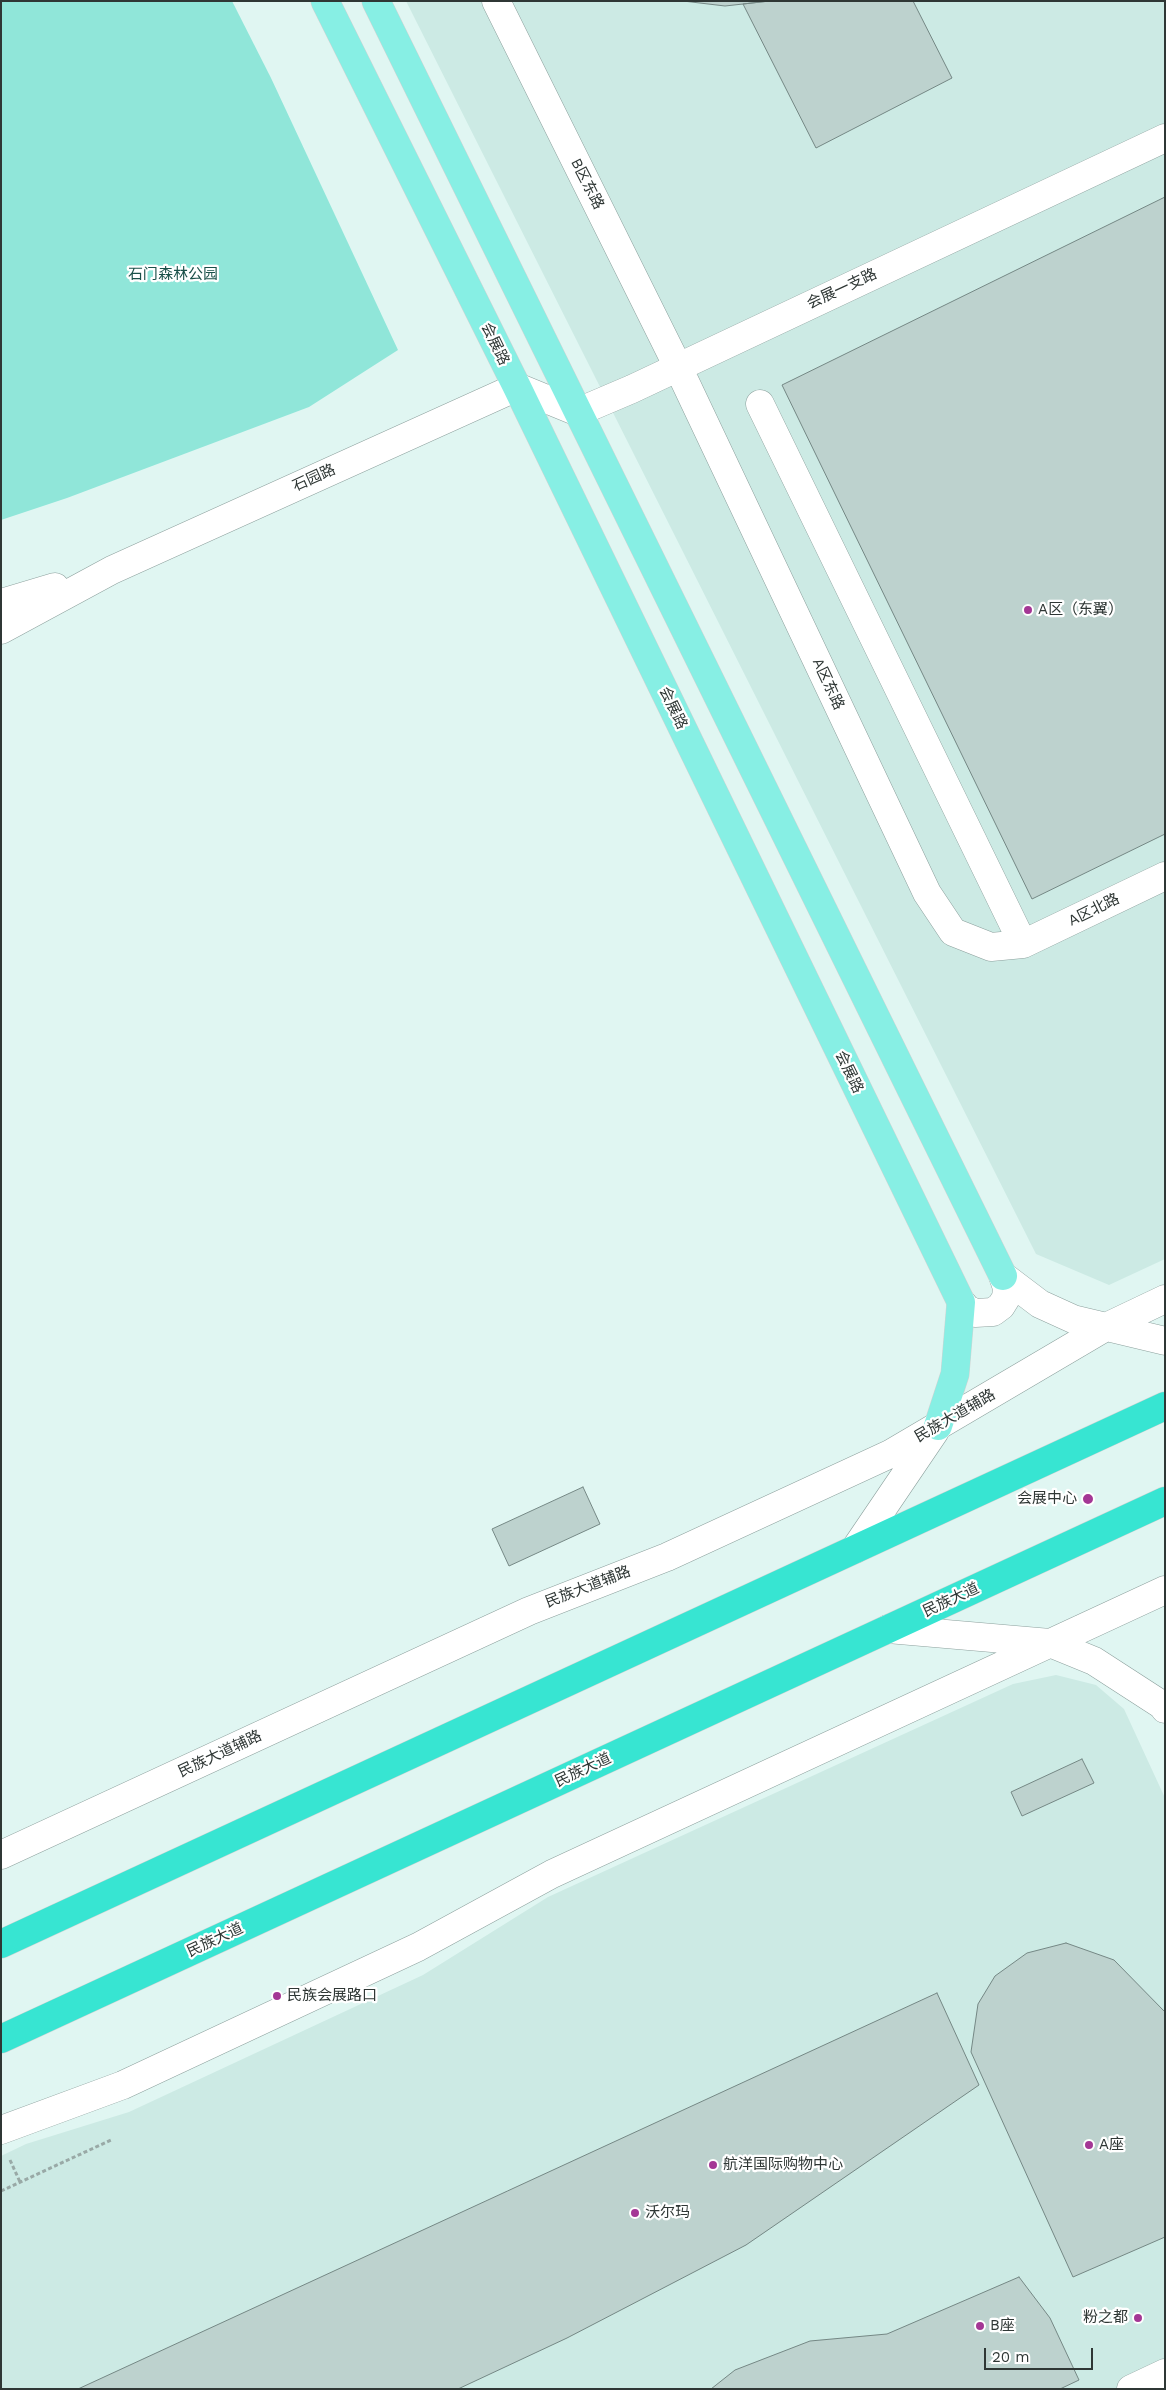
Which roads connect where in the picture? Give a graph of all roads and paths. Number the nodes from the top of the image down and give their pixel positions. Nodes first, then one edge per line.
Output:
1 (325, 1) edge
2 (376, 1) edge
3 (496, 1) edge
4 (1165, 138) edge
5 (678, 367) junction
6 (517, 387) junction
7 (760, 404) dead end
8 (578, 412) junction
9 (112, 570) junction
10 (1, 603) edge
11 (1, 630) edge
12 (1165, 876) edge
13 (1024, 944) junction
14 (1003, 1276) junction
15 (1165, 1298) edge
16 (961, 1302) junction
17 (1104, 1328) junction
18 (1165, 1341) edge
19 (1165, 1406) edge
20 (938, 1426) junction
21 (1165, 1501) edge
22 (855, 1549) junction
23 (1165, 1590) edge
24 (888, 1629) junction
25 (1050, 1643) junction
26 (1165, 1709) edge
27 (1, 1856) edge
28 (1, 1944) edge
29 (1, 2039) edge
30 (1, 2130) edge
31 (111, 2140) dead end
32 (1, 2191) edge
33 (1165, 2373) edge
34 (1131, 2389) edge

1 - 6 main road, 会展路
2 - 8 main road
3 - 5 street, B区东路
4 - 5 street, 会展一支路
5 - 8 street, 会展一支路
5 - 13 street, A区东路
6 - 8 street
6 - 9 street, 石园路
6 - 16 main road, 会展路
7 - 13 street
8 - 14 main road
9 - 10 street, 石园路
9 - 11 street, 石园路
12 - 13 street, A区北路
14 - 16 street
14 - 17 street
15 - 17 street, 民族大道辅路
16 - 20 main road, 会展路
17 - 18 street
17 - 20 street, 民族大道辅路
19 - 22 highway
20 - 22 street
20 - 27 street, 民族大道辅路
21 - 24 highway, 民族大道
22 - 28 highway
23 - 25 street
24 - 25 street
24 - 29 highway, 民族大道
25 - 26 street
25 - 30 street
31 - 32 path
33 - 34 street

